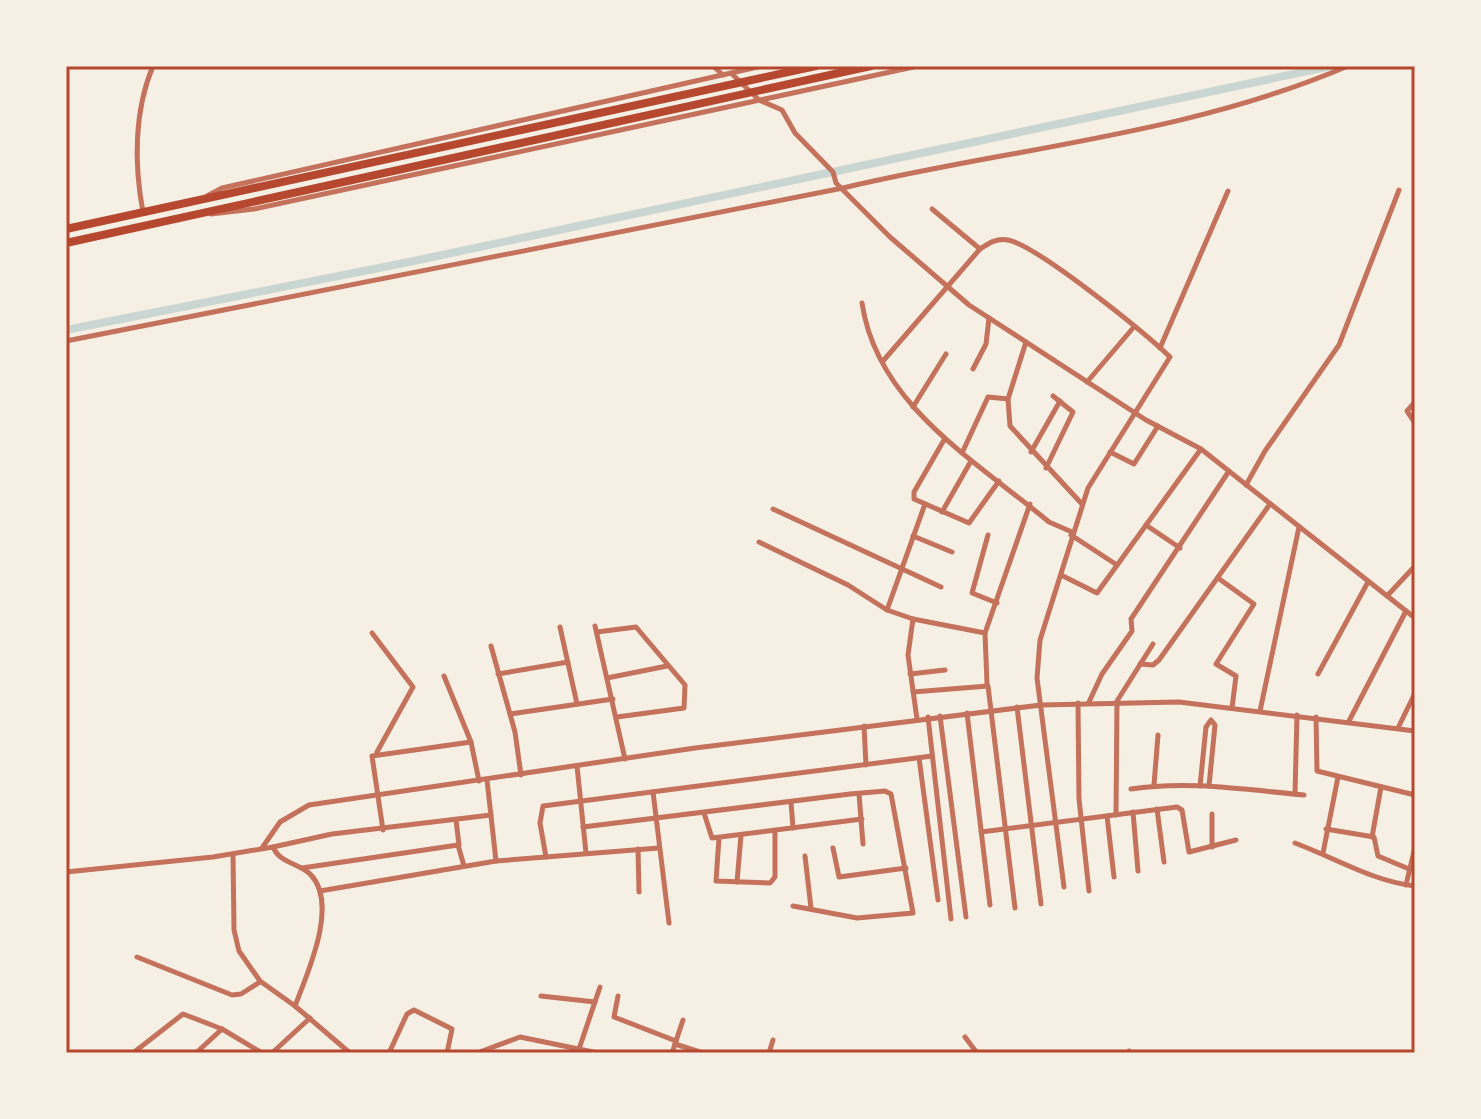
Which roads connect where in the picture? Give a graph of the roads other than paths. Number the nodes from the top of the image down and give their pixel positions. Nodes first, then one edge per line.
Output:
1 (153, 66) edge
2 (713, 66) edge
3 (733, 66) edge
4 (762, 66) edge
5 (816, 66) edge
6 (871, 66) edge
7 (918, 66) edge
8 (1348, 66) edge
9 (732, 74) junction
10 (724, 76) junction
11 (759, 100) junction
12 (840, 186) junction
13 (1399, 190) dead end
14 (1228, 191) dead end
15 (195, 202) junction
16 (932, 209) dead end
17 (143, 213) junction
18 (200, 213) junction
19 (66, 229) edge
20 (66, 243) edge
21 (980, 249) junction
22 (947, 286) junction
23 (862, 303) dead end
24 (989, 318) junction
25 (1133, 328) junction
26 (66, 341) edge
27 (1026, 342) junction
28 (1160, 348) junction
29 (946, 354) dead end
30 (883, 361) junction
31 (973, 369) dead end
32 (1087, 382) junction
33 (1053, 396) dead end
34 (1008, 399) junction
35 (1060, 401) junction
36 (1415, 402) edge
37 (913, 407) junction
38 (1134, 412) junction
39 (1415, 423) edge
40 (1158, 426) junction
41 (944, 440) junction
42 (1201, 449) junction
43 (1031, 452) junction
44 (1110, 452) junction
45 (962, 453) junction
46 (971, 461) junction
47 (1046, 468) junction
48 (1229, 471) junction
49 (999, 481) junction
50 (1246, 485) junction
51 (1081, 503) junction
52 (925, 504) junction
53 (1030, 504) junction
54 (1270, 504) junction
55 (773, 509) dead end
56 (942, 512) junction
57 (1146, 525) junction
58 (1299, 527) junction
59 (1072, 533) junction
60 (988, 535) dead end
61 (913, 536) junction
62 (759, 542) dead end
63 (1180, 548) junction
64 (952, 552) dead end
65 (1117, 565) junction
66 (1415, 566) edge
67 (901, 569) junction
68 (1061, 575) junction
69 (1218, 578) junction
70 (1368, 582) junction
71 (941, 587) dead end
72 (1387, 596) junction
73 (997, 603) junction
74 (887, 610) junction
75 (1406, 611) junction
76 (1415, 618) edge
77 (913, 619) junction
78 (560, 627) dead end
79 (372, 633) dead end
80 (985, 633) junction
81 (1153, 644) dead end
82 (491, 646) dead end
83 (568, 662) junction
84 (1140, 664) junction
85 (667, 666) junction
86 (945, 670) dead end
87 (498, 674) junction
88 (910, 674) junction
89 (1318, 674) dead end
90 (444, 676) dead end
91 (607, 678) junction
92 (987, 684) junction
93 (913, 692) junction
94 (1415, 693) edge
95 (613, 699) junction
96 (1117, 701) junction
97 (1089, 702) junction
98 (1078, 703) junction
99 (577, 704) junction
100 (1041, 705) junction
101 (1017, 707) junction
102 (1232, 708) junction
103 (992, 710) junction
104 (1260, 711) junction
105 (967, 713) junction
106 (510, 714) junction
107 (1297, 715) junction
108 (940, 716) junction
109 (617, 717) junction
110 (928, 717) junction
111 (1316, 717) junction
112 (917, 719) junction
113 (1349, 721) junction
114 (864, 726) junction
115 (1397, 728) junction
116 (1415, 731) edge
117 (1158, 735) dead end
118 (471, 742) junction
119 (376, 753) junction
120 (932, 756) junction
121 (919, 758) junction
122 (625, 759) junction
123 (866, 765) junction
124 (577, 766) junction
125 (521, 775) junction
126 (1338, 777) junction
127 (487, 780) junction
128 (479, 781) junction
129 (1154, 785) junction
130 (1200, 786) junction
131 (1209, 786) junction
132 (1381, 787) junction
133 (1131, 789) dead end
134 (653, 792) junction
135 (859, 794) junction
136 (1295, 794) junction
137 (378, 795) junction
138 (1304, 795) dead end
139 (1415, 795) edge
140 (580, 801) junction
141 (791, 802) junction
142 (1157, 809) junction
143 (1133, 812) junction
144 (704, 813) junction
145 (1212, 814) dead end
146 (491, 815) junction
147 (1116, 815) junction
148 (1107, 816) junction
149 (1081, 818) junction
150 (862, 819) junction
151 (456, 820) junction
152 (655, 820) junction
153 (1056, 821) junction
154 (1031, 824) junction
155 (583, 827) junction
156 (793, 828) junction
157 (1006, 829) junction
158 (1326, 829) junction
159 (383, 830) junction
160 (775, 831) junction
161 (981, 832) junction
162 (741, 835) junction
163 (1372, 837) junction
164 (719, 838) junction
165 (1236, 840) dead end
166 (1295, 843) dead end
167 (863, 844) dead end
168 (459, 845) junction
169 (273, 847) junction
170 (1212, 847) junction
171 (1415, 847) edge
172 (262, 848) junction
173 (659, 848) junction
174 (833, 848) dead end
175 (638, 849) junction
176 (586, 853) junction
177 (1323, 853) junction
178 (233, 854) junction
179 (805, 856) dead end
180 (546, 857) junction
181 (496, 861) junction
182 (1164, 862) dead end
183 (464, 866) junction
184 (301, 868) junction
185 (906, 868) junction
186 (1409, 869) junction
187 (1138, 871) dead end
188 (66, 872) edge
189 (1114, 877) dead end
190 (737, 882) junction
191 (1406, 885) junction
192 (1415, 886) edge
193 (1064, 887) dead end
194 (320, 891) junction
195 (1089, 891) dead end
196 (639, 892) dead end
197 (938, 900) dead end
198 (1041, 904) dead end
199 (990, 905) dead end
200 (793, 906) dead end
201 (811, 908) junction
202 (1015, 908) dead end
203 (966, 917) dead end
204 (951, 919) dead end
205 (669, 923) dead end
206 (137, 957) dead end
207 (261, 982) junction
208 (600, 987) dead end
209 (541, 996) dead end
210 (618, 996) dead end
211 (595, 1002) junction
212 (295, 1006) junction
213 (310, 1018) junction
214 (683, 1020) dead end
215 (222, 1029) junction
216 (965, 1037) dead end
217 (773, 1040) dead end
218 (675, 1043) junction
219 (579, 1049) junction
220 (133, 1053) edge
221 (196, 1053) edge
222 (262, 1053) edge
223 (272, 1053) edge
224 (350, 1053) edge
225 (389, 1053) edge
226 (447, 1053) edge
227 (477, 1053) edge
228 (598, 1053) edge
229 (672, 1053) edge
230 (703, 1053) edge
231 (769, 1053) edge
232 (977, 1053) edge

1 - 17 street
2 - 10 street
3 - 9 street
4 - 9 street
5 - 15 highway
6 - 18 highway
7 - 11 street
8 - 12 street
9 - 10 street
9 - 11 street
10 - 15 street
11 - 12 street
11 - 18 street
12 - 22 street
12 - 26 street
13 - 50 street
14 - 28 street
15 - 17 highway
16 - 21 street
17 - 19 highway
18 - 20 highway
21 - 22 street
21 - 25 street
22 - 24 street
22 - 30 street
23 - 30 street
24 - 27 street
24 - 31 street
25 - 28 street
25 - 32 street
27 - 32 street
27 - 34 street
28 - 38 street
29 - 37 street
30 - 37 street
32 - 38 street
33 - 35 street
34 - 43 street
34 - 45 street
35 - 43 street
35 - 47 street
36 - 39 street
37 - 41 street
38 - 40 street
38 - 44 street
40 - 42 street
40 - 44 street
41 - 45 street
41 - 52 street
42 - 48 street
42 - 57 street
43 - 47 street
44 - 51 street
45 - 46 street
46 - 49 street
46 - 56 street
47 - 51 street
48 - 50 street
48 - 63 street
49 - 53 street
49 - 56 street
50 - 54 street
51 - 59 street
52 - 56 street
52 - 61 street
53 - 59 street
53 - 73 street
54 - 58 street
54 - 69 street
55 - 67 street
57 - 63 street
57 - 65 street
58 - 70 street
58 - 104 street
59 - 65 street
59 - 68 street
60 - 73 street
61 - 64 street
61 - 67 street
62 - 74 street
63 - 97 street
65 - 68 street
66 - 72 street
67 - 71 street
67 - 74 street
68 - 100 street
69 - 84 street
69 - 102 street
70 - 72 street
70 - 89 street
72 - 75 street
73 - 80 street
74 - 77 street
75 - 76 street
75 - 113 street
77 - 80 street
77 - 88 street
78 - 83 street
79 - 119 street
80 - 92 street
81 - 84 street
82 - 87 street
83 - 87 street
83 - 99 street
84 - 96 street
85 - 91 street
85 - 91 street
85 - 109 street
86 - 88 street
87 - 106 street
88 - 93 street
90 - 118 street
91 - 95 street
92 - 93 street
92 - 103 street
93 - 112 street
94 - 115 street
95 - 99 street
95 - 109 street
96 - 97 street
96 - 102 street
96 - 147 street
97 - 98 street
98 - 100 street
98 - 149 street
99 - 106 street
100 - 101 street
100 - 153 street
101 - 103 street
101 - 154 street
102 - 104 street
103 - 105 street
103 - 157 street
104 - 107 street
105 - 108 street
105 - 161 street
106 - 125 street
107 - 111 street
107 - 136 street
108 - 110 street
108 - 203 street
109 - 122 street
110 - 112 street
110 - 120 street
111 - 113 street
111 - 126 street
112 - 114 street
113 - 115 street
114 - 122 street
114 - 123 street
115 - 116 street
117 - 129 street
118 - 119 street
118 - 128 street
119 - 137 street
120 - 121 street
120 - 204 street
121 - 123 street
121 - 197 street
122 - 124 street
123 - 134 street
124 - 125 street
124 - 140 street
125 - 127 street
126 - 132 street
126 - 158 street
127 - 128 street
127 - 146 street
128 - 137 street
129 - 130 street
129 - 133 street
130 - 131 street
130 - 131 street
131 - 136 street
132 - 139 street
132 - 163 street
134 - 140 street
134 - 152 street
135 - 141 street
135 - 150 street
135 - 185 street
136 - 138 street
137 - 159 street
137 - 172 street
140 - 155 street
140 - 180 street
141 - 144 street
141 - 156 street
142 - 143 street
142 - 170 street
142 - 182 street
143 - 147 street
143 - 187 street
144 - 152 street
144 - 164 street
145 - 170 street
146 - 151 street
146 - 181 street
147 - 148 street
148 - 149 street
148 - 189 street
149 - 153 street
149 - 195 street
150 - 156 street
150 - 167 street
151 - 159 street
151 - 168 street
152 - 155 street
152 - 173 street
153 - 154 street
153 - 193 street
154 - 157 street
154 - 198 street
155 - 176 street
156 - 160 street
157 - 161 street
157 - 202 street
158 - 163 street
158 - 177 street
159 - 169 street
160 - 162 street
160 - 190 street
161 - 199 street
162 - 164 street
162 - 190 street
163 - 186 street
164 - 190 street
165 - 170 street
166 - 177 street
168 - 183 street
168 - 184 street
169 - 172 street
169 - 184 street
171 - 186 street
172 - 178 street
173 - 175 street
173 - 205 street
174 - 185 street
175 - 176 street
175 - 196 street
176 - 180 street
177 - 191 street
178 - 188 street
178 - 207 street
179 - 201 street
180 - 181 street
181 - 183 street
183 - 194 street
184 - 194 street
185 - 201 street
186 - 191 street
191 - 192 street
194 - 212 street
200 - 201 street
206 - 207 street
207 - 212 street
208 - 211 street
209 - 211 street
210 - 218 street
211 - 219 street
212 - 213 street
213 - 223 street
213 - 224 street
214 - 218 street
215 - 220 street
215 - 221 street
215 - 222 street
216 - 232 street
217 - 231 street
218 - 229 street
218 - 230 street
219 - 227 street
219 - 228 street
225 - 226 street

